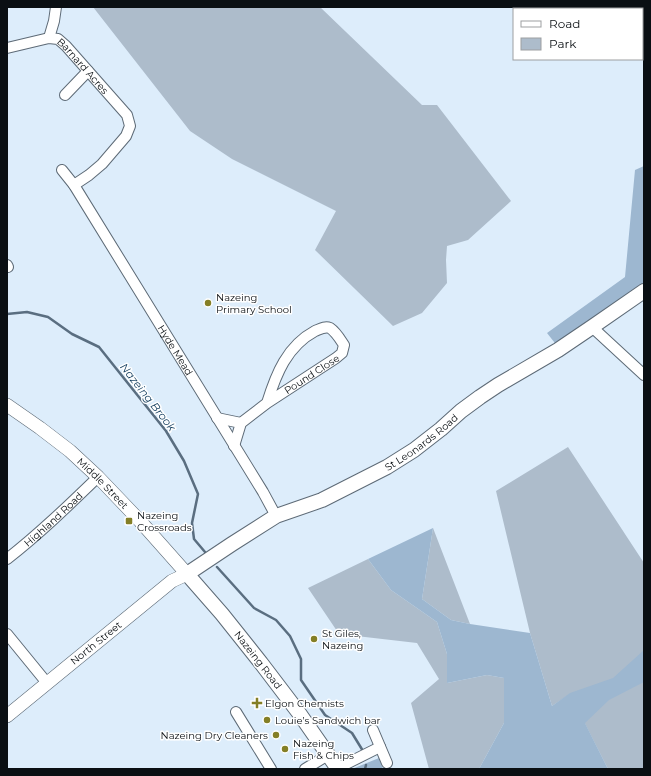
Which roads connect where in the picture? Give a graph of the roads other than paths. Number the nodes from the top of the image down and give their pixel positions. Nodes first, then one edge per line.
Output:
1 (56, 7) edge
2 (49, 38) junction
3 (7, 48) edge
4 (88, 71) junction
5 (65, 95) dead end
6 (62, 170) dead end
7 (74, 185) junction
8 (644, 291) edge
9 (592, 327) junction
10 (644, 375) edge
11 (267, 403) junction
12 (7, 405) edge
13 (217, 418) junction
14 (241, 423) junction
15 (234, 446) junction
16 (98, 477) junction
17 (276, 516) junction
18 (7, 559) edge
19 (187, 574) junction
20 (7, 634) edge
21 (47, 683) junction
22 (236, 712) dead end
23 (7, 716) edge
24 (373, 730) dead end
25 (380, 747) junction
26 (328, 755) junction
27 (387, 763) dead end
28 (338, 768) edge
29 (271, 769) edge
30 (305, 769) edge

1 - 2 street
2 - 3 street, Barnard Acres
2 - 4 street, Barnard Acres
4 - 5 street
4 - 7 street, Barnard Acres
6 - 7 street, Hyde Mead
7 - 13 street, Hyde Mead
8 - 9 main road, St Leonards Road
9 - 10 street
9 - 17 main road, St Leonards Road
11 - 11 street, Pound Close
11 - 14 street, Pound Close
12 - 16 street, Middle Street
13 - 14 street
13 - 15 street, Hyde Mead
14 - 15 street
15 - 17 street, Hyde Mead
16 - 18 street, Highland Road
16 - 19 street, Middle Street
17 - 19 main road, St Leonards Road
19 - 21 street, North Street
19 - 26 main road, Nazeing Road
20 - 21 street
21 - 23 street, North Street
22 - 29 street
24 - 25 street
25 - 27 street
25 - 28 street
26 - 28 main road, Nazeing Road
26 - 30 street

